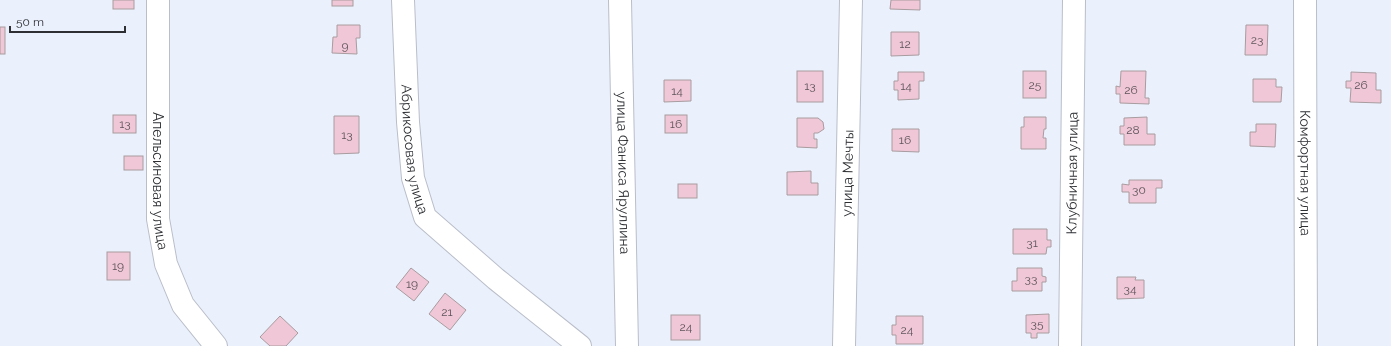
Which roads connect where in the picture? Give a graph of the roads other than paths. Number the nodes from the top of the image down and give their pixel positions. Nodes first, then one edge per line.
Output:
1 (158, 0) edge
2 (403, 0) edge
3 (620, 0) edge
4 (851, 0) edge
5 (1074, 0) edge
6 (1305, 0) edge
7 (216, 346) edge
8 (580, 346) edge
9 (627, 346) edge
10 (844, 346) edge
11 (1070, 346) edge
12 (1306, 346) edge

1 - 7 street, Апельсиновая улица
2 - 8 street, Абрикосовая улица
3 - 9 street, улица Фаниса Яруллина
4 - 10 street, улица Мечты
5 - 11 street, Клубничная улица
6 - 12 street, Комфортная улица

